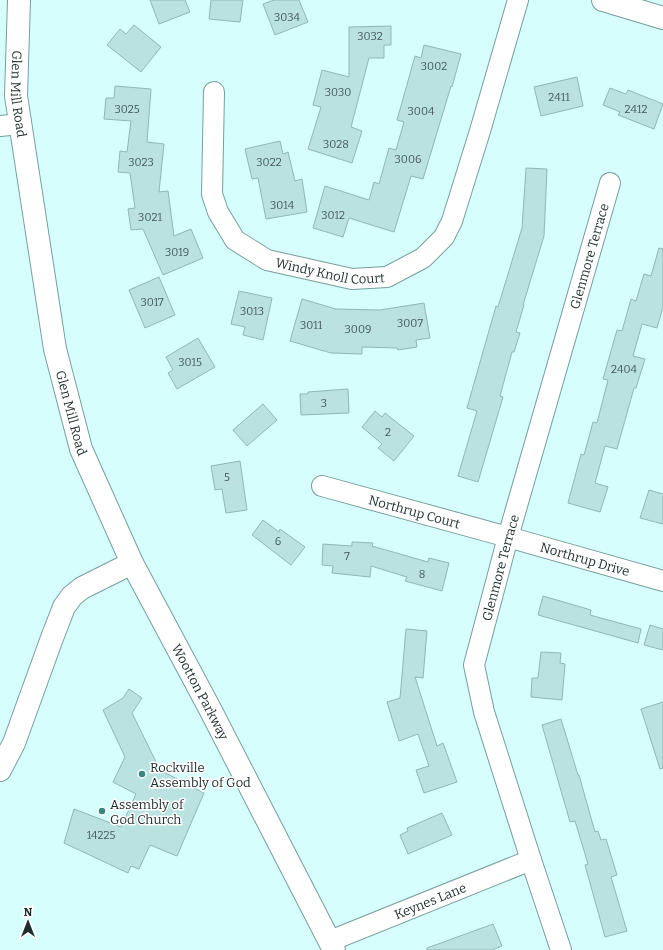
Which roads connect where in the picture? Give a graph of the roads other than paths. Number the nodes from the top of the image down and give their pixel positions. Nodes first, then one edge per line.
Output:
1 (19, 0) edge
2 (518, 0) edge
3 (603, 0) edge
4 (663, 18) edge
5 (214, 92) dead end
6 (10, 125) edge
7 (610, 183) dead end
8 (322, 486) dead end
9 (508, 536) junction
10 (132, 563) junction
11 (663, 581) edge
12 (0, 770) edge
13 (531, 860) junction
14 (332, 946) edge
15 (561, 950) edge

1 - 6 main road, Glen Mill Road
2 - 5 street, Windy Knoll Court
3 - 4 main road
6 - 10 main road, Glen Mill Road
7 - 9 street, Glenmore Terrace
8 - 9 street, Northrup Court
9 - 11 street, Northrup Drive
9 - 13 street, Glenmore Terrace
10 - 12 main road
10 - 14 main road, Wootton Parkway
13 - 14 street, Keynes Lane
13 - 15 street, Glenmore Terrace

